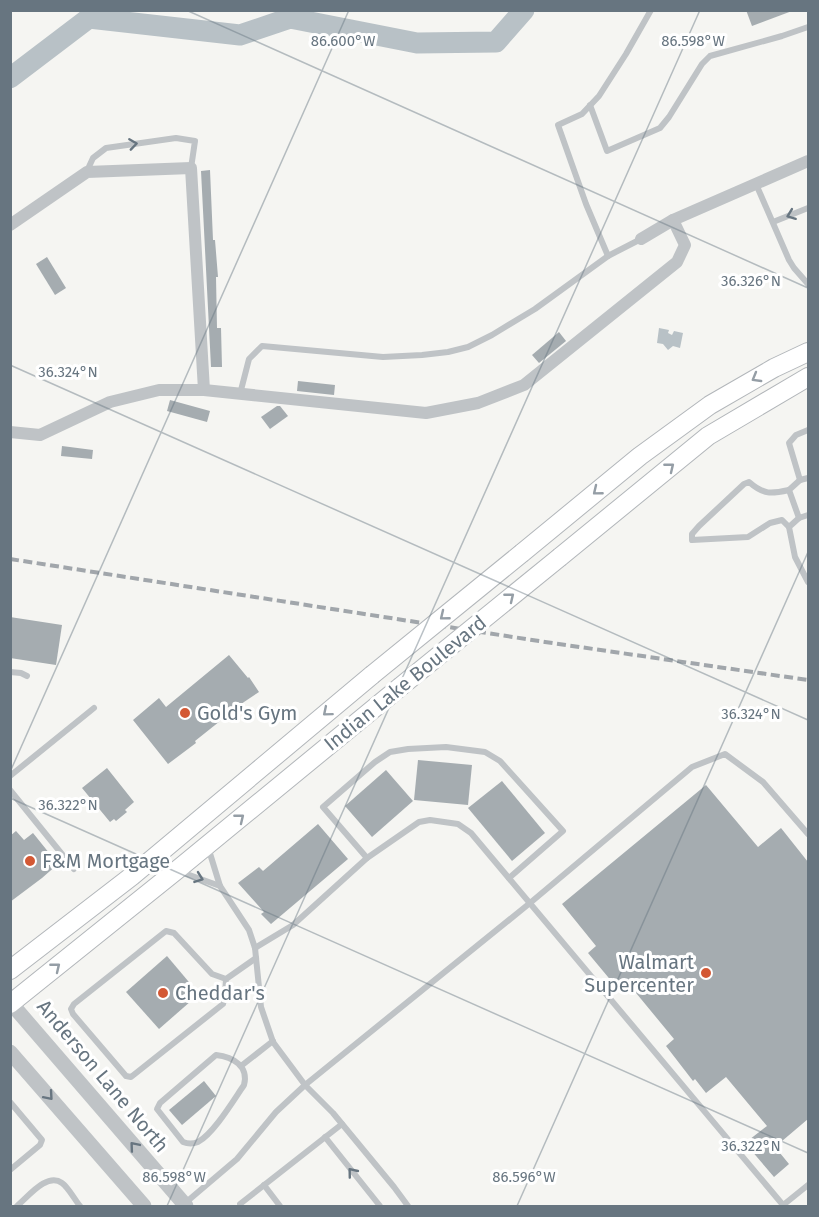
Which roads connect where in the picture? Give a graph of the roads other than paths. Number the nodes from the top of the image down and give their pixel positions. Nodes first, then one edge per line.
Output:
1 (651, 10) edge
2 (808, 27) edge
3 (590, 105) junction
4 (808, 161) edge
5 (190, 168) junction
6 (87, 172) junction
7 (756, 183) junction
8 (808, 208) edge
9 (673, 220) junction
10 (773, 222) junction
11 (10, 225) edge
12 (641, 239) joint
13 (608, 256) junction
14 (808, 284) edge
15 (808, 352) edge
16 (808, 377) edge
17 (204, 390) junction
18 (240, 394) junction
19 (808, 430) edge
20 (10, 432) edge
21 (808, 478) edge
22 (800, 480) junction
23 (789, 490) junction
24 (808, 515) edge
25 (800, 518) junction
26 (789, 527) junction
27 (808, 582) edge
28 (10, 672) edge
29 (27, 676) dead end
30 (94, 708) dead end
31 (10, 776) edge
32 (10, 790) edge
33 (808, 834) edge
34 (207, 844) junction
35 (367, 858) junction
36 (74, 869) dead end
37 (177, 870) junction
38 (509, 878) junction
39 (220, 886) junction
40 (530, 903) junction
41 (255, 948) junction
42 (256, 958) junction
43 (10, 970) edge
44 (226, 979) junction
45 (11, 1002) edge
46 (273, 1041) junction
47 (10, 1052) edge
48 (241, 1066) junction
49 (305, 1085) junction
50 (10, 1102) edge
51 (342, 1124) junction
52 (325, 1137) junction
53 (10, 1170) edge
54 (264, 1185) junction
55 (808, 1185) edge
56 (17, 1206) edge
57 (80, 1206) edge
58 (144, 1206) edge
59 (184, 1206) edge
60 (241, 1206) edge
61 (280, 1206) edge
62 (380, 1206) edge
63 (408, 1206) edge
64 (782, 1206) edge

1 - 3 lane
2 - 3 lane
3 - 13 lane
4 - 7 street
5 - 6 street
6 -> 5 lane
5 - 17 street
6 - 11 street
7 - 9 street
7 - 10 lane
8 -> 10 lane
9 - 12 street
9 - 18 street
10 - 14 lane
12 - 13 lane
13 - 18 lane
15 -> 43 main road, Indian Lake Boulevard, bridge
34 -> 16 main road, Indian Lake Boulevard, bridge
17 - 18 street
17 - 20 street
19 - 22 lane
21 - 22 lane
22 - 23 lane
23 - 25 lane
23 - 26 lane
24 - 25 lane
25 - 26 lane
26 - 27 lane
28 - 29 lane
30 - 31 lane
32 - 36 lane
33 - 40 lane
34 - 37 main road, Indian Lake Boulevard
34 - 39 lane
35 - 38 lane
35 - 38 lane
35 - 41 lane
37 -> 39 lane
45 -> 37 main road, Indian Lake Boulevard
38 - 40 lane
39 - 41 lane
40 - 49 lane
40 - 64 lane
41 - 42 lane
42 - 44 lane
42 - 46 lane
44 - 44 lane
59 -> 45 street, Anderson Lane North
46 - 48 lane
46 - 49 lane
47 -> 58 street
48 - 48 lane
49 - 51 lane
49 - 59 lane
50 - 53 lane
51 - 52 lane
51 - 63 lane
52 - 54 lane
62 -> 52 lane
54 - 60 lane
54 - 61 lane
55 - 64 lane
56 - 57 lane

